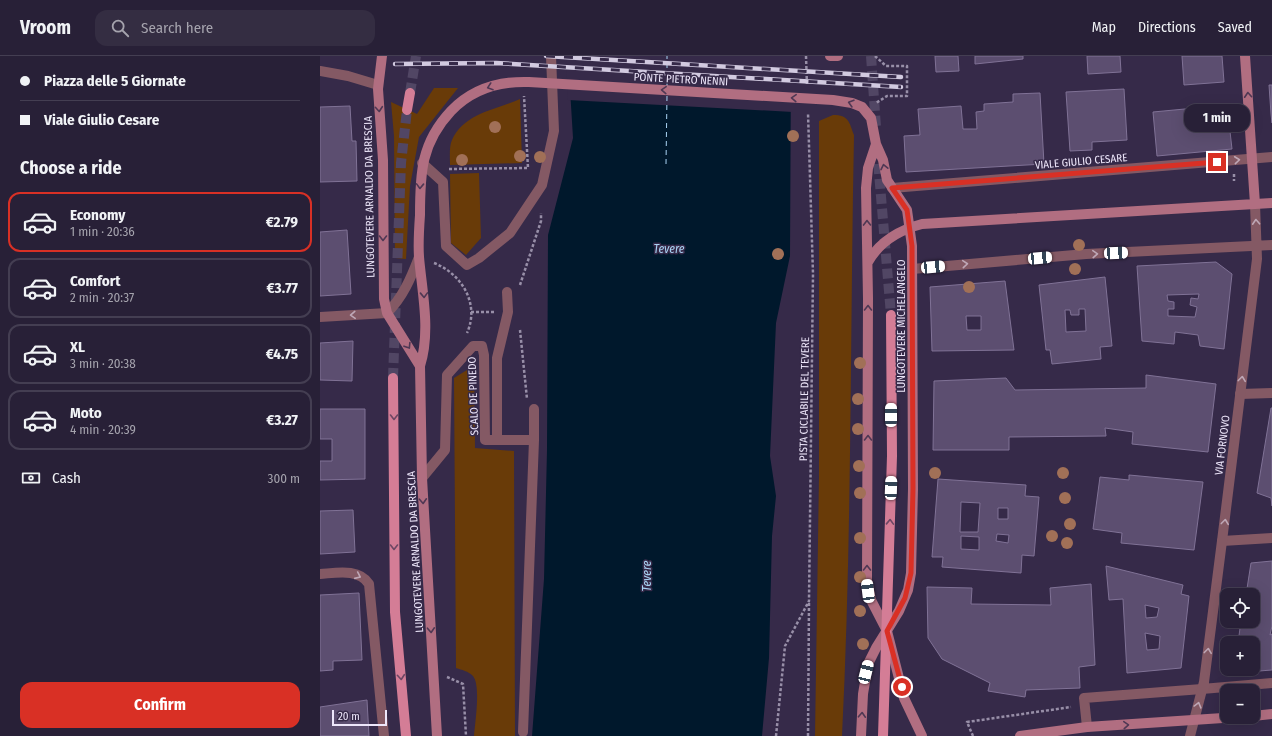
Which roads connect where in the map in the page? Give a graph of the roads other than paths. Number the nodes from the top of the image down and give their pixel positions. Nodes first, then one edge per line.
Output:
1 (382, 56) edge
2 (551, 56) edge
3 (830, 56) edge
4 (835, 56) edge
5 (838, 56) edge
6 (1245, 56) edge
7 (320, 71) edge
8 (529, 82) joint
9 (378, 85) junction
10 (410, 93) tunnel mouth
11 (833, 100) joint
12 (407, 110) tunnel mouth
13 (876, 144) junction
14 (1272, 157) edge
15 (1252, 159) junction
16 (422, 163) junction
17 (892, 188) junction
18 (1272, 203) edge
19 (1255, 204) junction
20 (910, 227) junction
21 (1272, 244) edge
22 (1257, 246) junction
23 (419, 257) junction
24 (868, 262) junction
25 (912, 269) junction
26 (507, 292) dead end
27 (387, 314) junction
28 (891, 314) tunnel mouth
29 (320, 317) edge
30 (420, 366) junction
31 (394, 378) tunnel mouth
32 (1272, 393) edge
33 (1240, 394) junction
34 (534, 409) dead end
35 (497, 440) junction
36 (534, 440) junction
37 (422, 478) junction
38 (1272, 538) edge
39 (1222, 541) junction
40 (320, 574) edge
41 (887, 631) junction
42 (1272, 683) edge
43 (1202, 689) junction
44 (1272, 714) edge
45 (1260, 715) edge
46 (1220, 719) edge
47 (1194, 721) junction
48 (1087, 727) junction
49 (523, 732) dead end
50 (438, 735) edge
51 (384, 736) edge
52 (406, 736) edge
53 (861, 736) edge
54 (883, 736) edge
55 (922, 736) edge
56 (1020, 736) edge
57 (1190, 736) edge

1 - 9 street, LUNGOTEVERE ARNALDO DA BRESCIA
2 - 16 street
3 - 4 street
4 - 5 street
15 -> 6 street
7 - 9 street
11 -> 8 street, PONTE PIETRO NENNI
8 -> 16 street, LUNGOTEVERE ARNALDO DA BRESCIA
9 -> 27 street, LUNGOTEVERE ARNALDO DA BRESCIA
10 - 12 main road
13 -> 11 street, LUNGOTEVERE MICHELANGELO
17 -> 13 street, LUNGOTEVERE MICHELANGELO
24 -> 13 street, LUNGOTEVERE MICHELANGELO
14 - 15 street, VIALE GIULIO CESARE
17 -> 15 street, VIALE GIULIO CESARE
15 - 19 street
16 -> 23 street, LUNGOTEVERE ARNALDO DA BRESCIA
17 - 20 street, LUNGOTEVERE MICHELANGELO
18 - 19 street
19 - 20 street
22 -> 19 street, VIA FORNOVO
20 - 24 street
20 - 25 street, LUNGOTEVERE MICHELANGELO
21 - 22 street
25 -> 22 street
33 -> 22 street, VIA FORNOVO
23 - 27 street, LUNGOTEVERE ARNALDO DA BRESCIA
23 -> 30 street, LUNGOTEVERE ARNALDO DA BRESCIA
41 -> 24 street, LUNGOTEVERE MICHELANGELO
25 - 41 street, LUNGOTEVERE MICHELANGELO
26 - 35 street, SCALO DE PINEDO
27 -> 29 street
27 -> 30 street, LUNGOTEVERE ARNALDO DA BRESCIA
41 -> 28 main road, LUNGOTEVERE MICHELANGELO
30 - 37 street, LUNGOTEVERE ARNALDO DA BRESCIA
31 -> 52 main road, LUNGOTEVERE ARNALDO DA BRESCIA
32 - 33 street
39 -> 33 street, VIA FORNOVO
34 - 36 street
35 - 36 street
35 - 37 street, SCALO DE PINEDO
36 - 49 street
37 -> 50 street, LUNGOTEVERE ARNALDO DA BRESCIA
38 - 39 street
43 -> 39 street, VIA FORNOVO
40 -> 51 street
53 -> 41 street, LUNGOTEVERE MICHELANGELO
41 - 54 main road, LUNGOTEVERE MICHELANGELO
41 - 55 street
42 - 43 street
47 -> 43 street, VIA FORNOVO
43 - 48 street
44 - 45 street
46 - 47 street
48 -> 47 street
47 - 57 street, VIA FORNOVO
48 - 56 street

